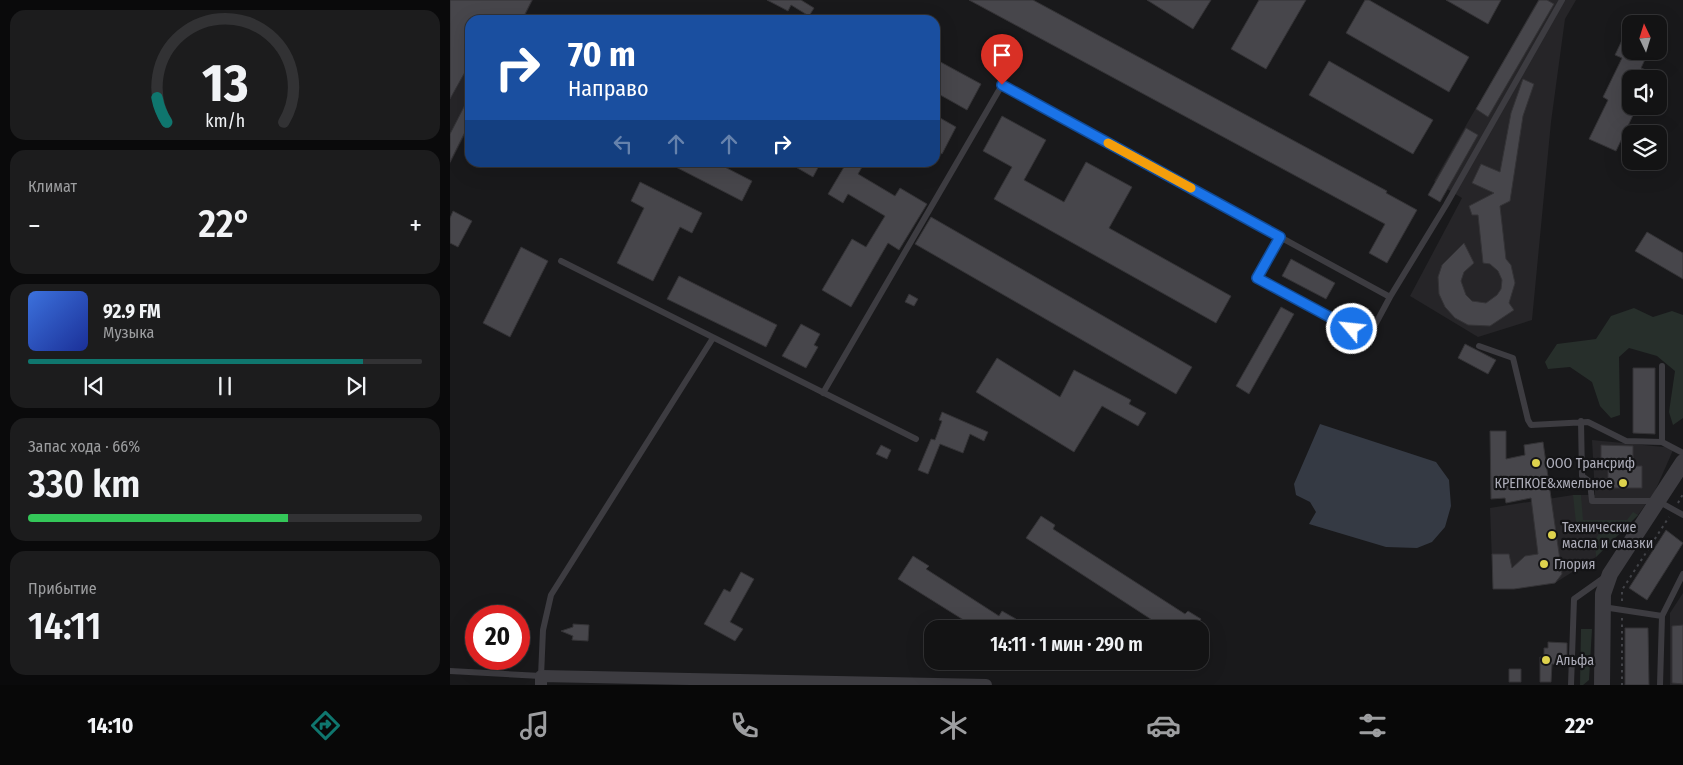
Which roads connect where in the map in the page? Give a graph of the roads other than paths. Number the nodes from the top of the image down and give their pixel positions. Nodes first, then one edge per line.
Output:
1 (1562, 0) edge
2 (1280, 237) junction
3 (561, 261) dead end
4 (1390, 297) junction
5 (713, 338) junction
6 (1479, 346) dead end
7 (1662, 366) dead end
8 (823, 392) junction
9 (1581, 420) junction
10 (916, 439) dead end
11 (1662, 442) junction
12 (1683, 453) edge
13 (1683, 462) edge
14 (1658, 502) junction
15 (1683, 515) edge
16 (1610, 574) junction
17 (1683, 574) edge
18 (1602, 607) junction
19 (1662, 616) junction
20 (450, 671) edge
21 (541, 680) edge
22 (986, 685) edge
23 (1571, 685) edge
24 (1602, 685) edge
25 (1660, 685) edge

1 - 4 lane
2 - 4 lane
2 - 4 lane
2 - 8 lane
3 - 5 lane
5 - 8 lane
5 - 21 lane
6 - 9 lane
7 - 11 lane
8 - 10 lane
9 - 11 lane
9 - 14 lane
11 - 12 lane
13 - 14 street
14 - 15 lane
14 - 16 street
16 - 18 street
16 - 23 lane
17 - 19 lane
18 - 19 lane
18 - 24 street
19 - 25 lane
20 - 21 lane
21 - 22 street

